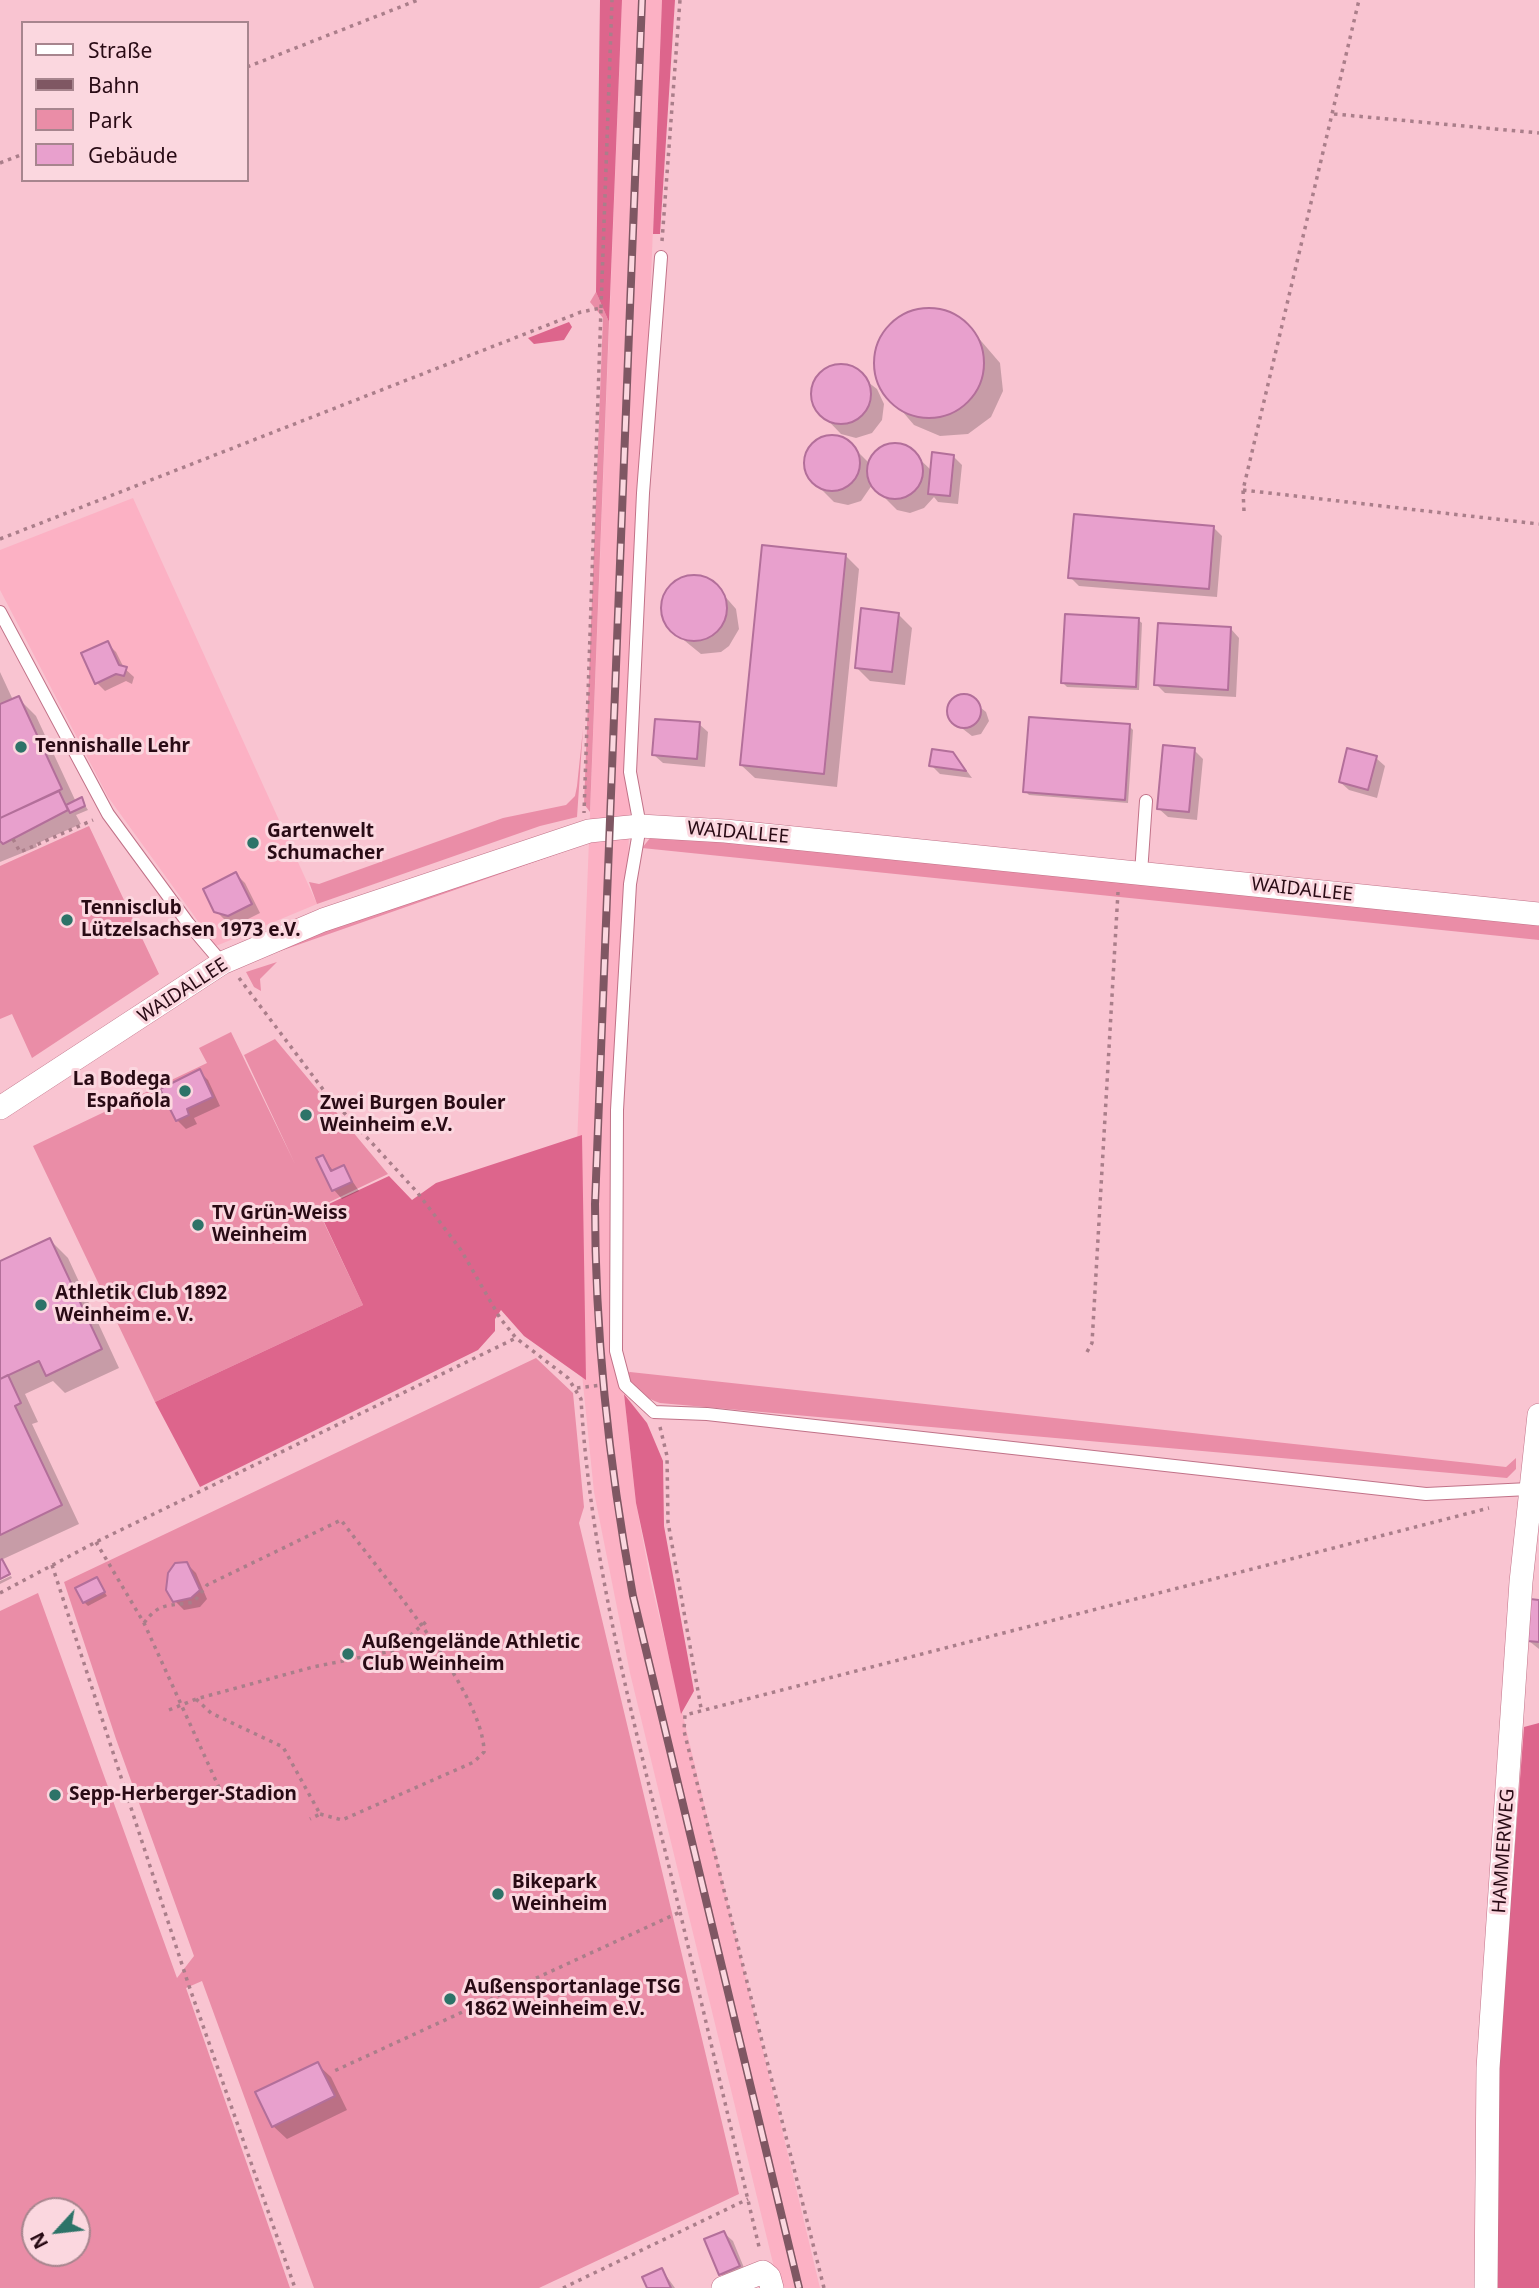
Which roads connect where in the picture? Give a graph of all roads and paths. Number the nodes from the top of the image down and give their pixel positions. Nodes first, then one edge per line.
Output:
1 (418, 0) edge
2 (612, 0) edge
3 (680, 0) edge
4 (1360, 0) edge
5 (248, 67) edge
6 (1334, 114) junction
7 (1539, 133) edge
8 (21, 155) edge
9 (0, 163) edge
10 (661, 257) joint
11 (601, 308) junction
12 (1243, 490) junction
13 (1244, 511) dead end
14 (1539, 524) edge
15 (0, 539) edge
16 (0, 612) edge
17 (1146, 801) dead end
18 (108, 814) junction
19 (640, 825) junction
20 (589, 831) junction
21 (13, 839) dead end
22 (1136, 882) junction
23 (1539, 914) edge
24 (229, 969) junction
25 (247, 969) dead end
26 (0, 1108) edge
27 (516, 1338) junction
28 (1087, 1352) dead end
29 (625, 1385) junction
30 (577, 1388) junction
31 (654, 1412) junction
32 (1539, 1415) edge
33 (1529, 1489) junction
34 (96, 1542) junction
35 (52, 1565) junction
36 (0, 1593) edge
37 (427, 1621) dead end
38 (144, 1623) junction
39 (421, 1628) junction
40 (196, 1699) junction
41 (182, 1705) junction
42 (701, 1708) junction
43 (169, 1710) dead end
44 (221, 1792) dead end
45 (320, 1814) junction
46 (310, 1819) dead end
47 (680, 1912) junction
48 (332, 2072) dead end
49 (748, 2199) junction
50 (767, 2280) edge
51 (295, 2288) edge
52 (563, 2288) edge
53 (723, 2288) edge
54 (824, 2288) edge
55 (1486, 2288) edge

1 - 5 path
2 - 11 path
3 - 10 path
4 - 6 path
6 - 7 path
6 - 12 path
8 - 9 path
10 - 19 lane
11 - 15 path
11 - 20 path
12 - 13 path
12 - 14 path
16 - 18 lane
17 - 22 lane
18 - 21 path
18 - 24 lane
19 - 20 street, WAIDALLEE
19 - 22 street, WAIDALLEE
19 - 29 lane
20 - 24 street, WAIDALLEE
22 - 23 street, WAIDALLEE
22 - 28 path
24 - 25 path
24 - 26 street, WAIDALLEE
24 - 27 path
27 - 30 path
27 - 34 path
29 - 30 path
29 - 31 lane
30 - 47 path
31 - 33 lane
31 - 42 path
32 - 33 street, HAMMERWEG
33 - 42 path
33 - 55 street, HAMMERWEG
34 - 35 path
34 - 38 path
35 - 36 path
35 - 51 path
37 - 39 path
38 - 39 path
38 - 41 path
39 - 40 path
39 - 45 path
40 - 41 path
40 - 45 path
41 - 43 path
41 - 44 path
42 - 54 path
45 - 46 path
47 - 48 path
47 - 49 path
49 - 50 path
49 - 52 path
50 - 53 street

